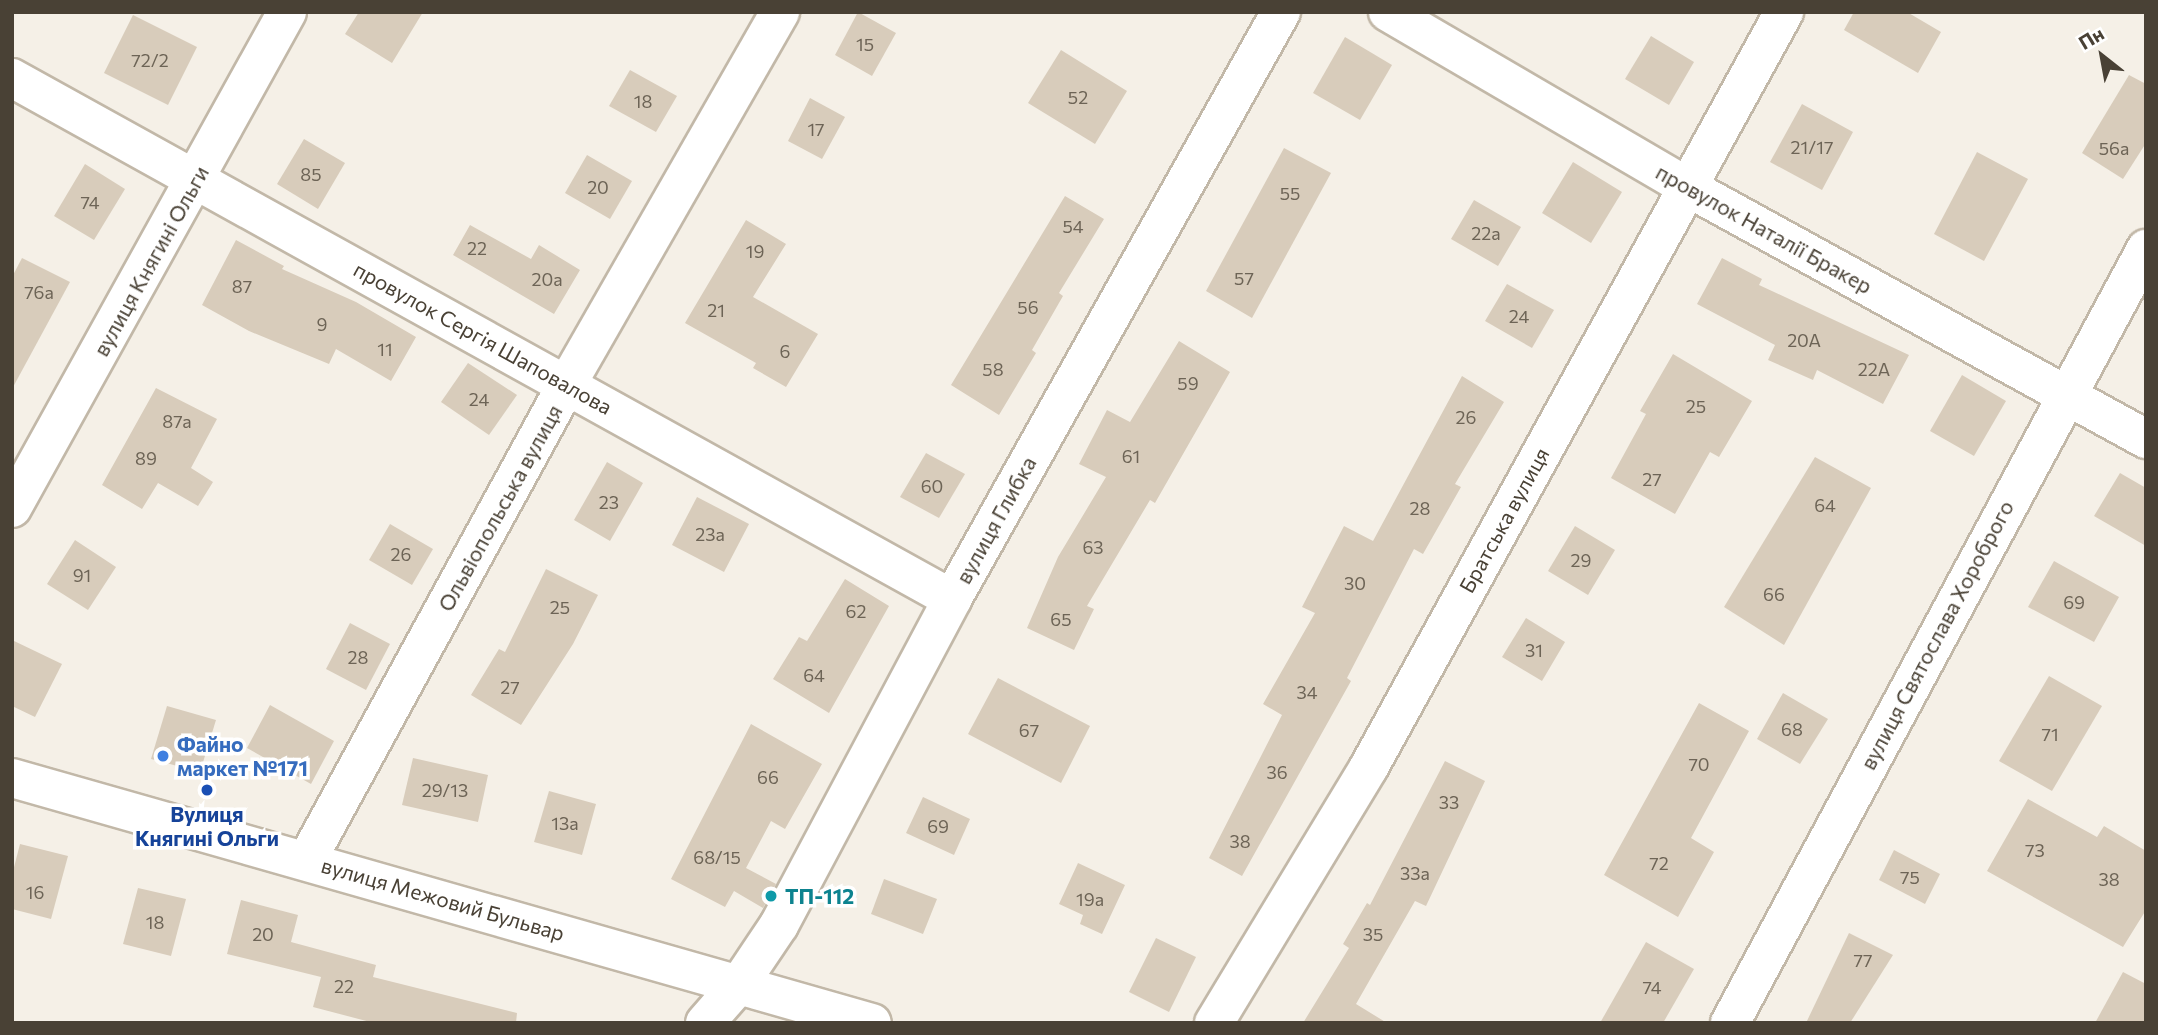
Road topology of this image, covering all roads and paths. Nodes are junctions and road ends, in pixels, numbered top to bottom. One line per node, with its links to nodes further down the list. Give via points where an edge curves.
1 (287, 12): 7 (street, вулиця Княгині Ольги)
2 (780, 12): 10 (street, Ольвіопольська вулиця)
3 (1281, 12): 14 (street, вулиця Глибка)
4 (1388, 12): 8 (street, провулок Наталії Бракер)
5 (1784, 12): 8 (street, Братська вулиця)
6 (12, 78): 7 (street, провулок Сергія Шаповалова)
7 (196, 180): 10 (street, провулок Сергія Шаповалова); 13 (street, вулиця Княгині Ольги)
8 (1687, 187): 11 (street, провулок Наталії Бракер); 20 (street, Братська вулиця, via 1369,767)
9 (2146, 249): 11 (street, вулиця Святослава Хороброго)
10 (567, 384): 14 (street, провулок Сергія Шаповалова); 16 (street, Ольвіопольська вулиця)
11 (2065, 397): 12 (street, провулок Наталії Бракер); 21 (street, вулиця Святослава Хороброго)
12 (2146, 439)
13 (12, 508)
14 (952, 599): 17 (street, вулиця Глибка, via 779,925)
15 (12, 778): 16 (street, вулиця Межовий Бульвар)
16 (307, 860): 17 (street, вулиця Межовий Бульвар)
17 (740, 983): 18 (street, вулиця Глибка); 19 (street, вулиця Межовий Бульвар)
18 (705, 1023)
19 (872, 1023)
20 (1214, 1023)
21 (1730, 1023)

